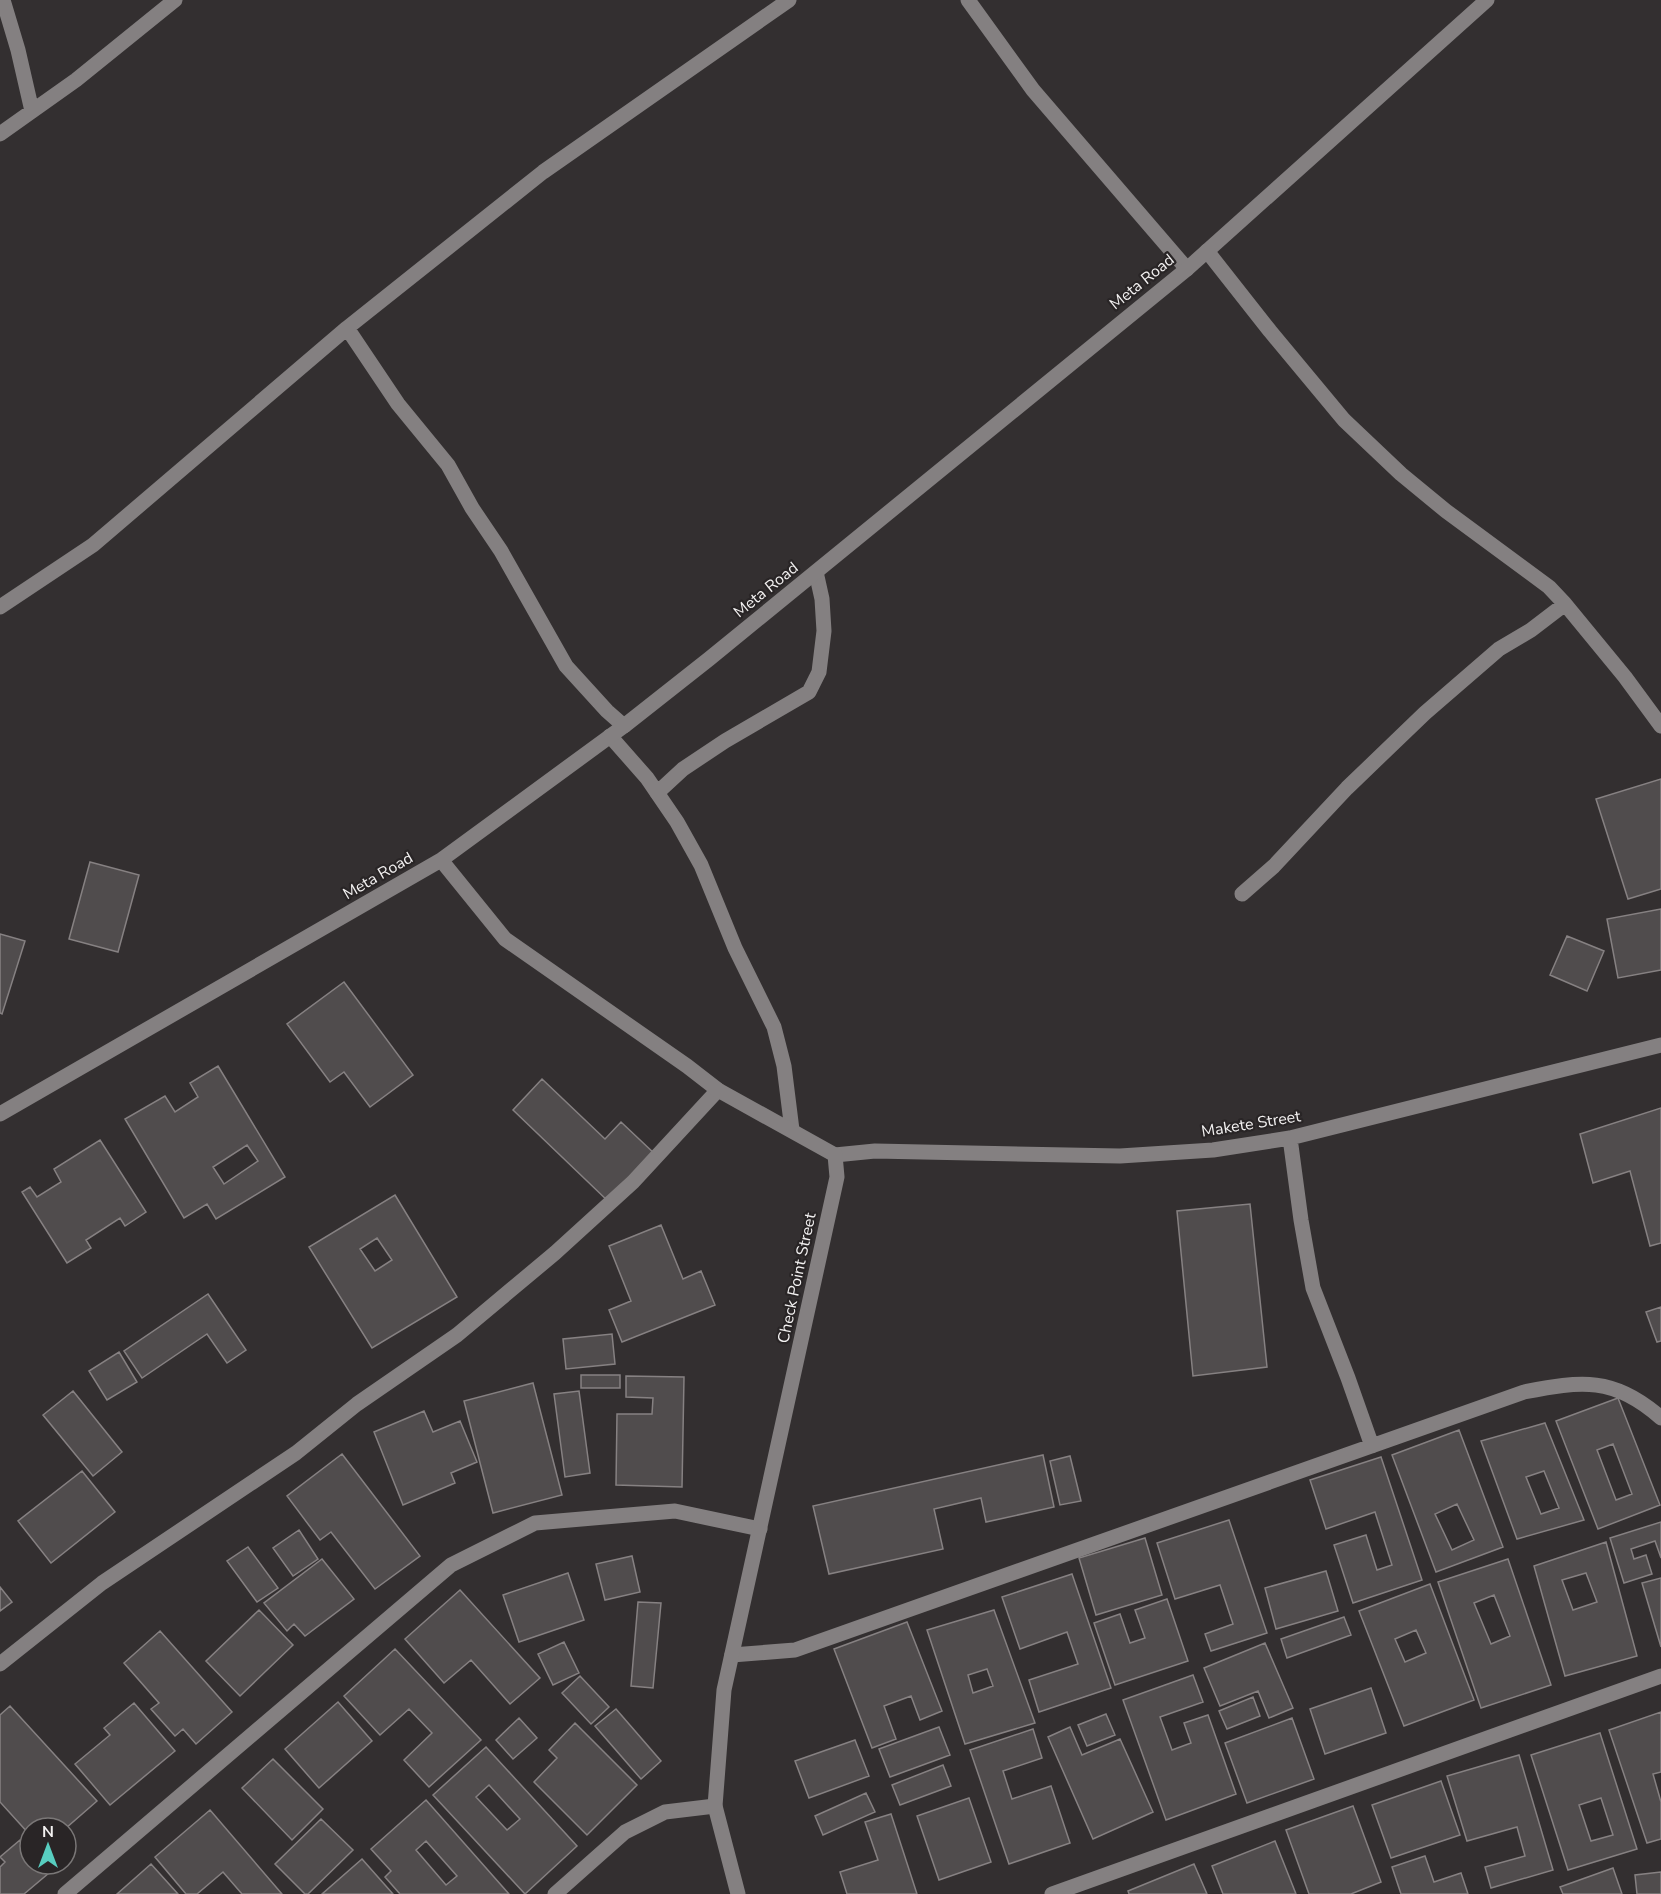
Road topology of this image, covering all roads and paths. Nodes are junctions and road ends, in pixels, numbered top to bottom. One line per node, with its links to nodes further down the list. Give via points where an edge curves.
1 (3, 0): 6 (street)
2 (175, 0): 6 (street)
3 (789, 0): 10 (street, via 543,172)
4 (968, 0): 9 (street, via 1033,90)
5 (1487, 0): 8 (street, Meta Road)
6 (32, 111): 7 (street)
7 (0, 134)
8 (1207, 250): 9 (street, Meta Road); 12 (street, via 1344,420 1446,512 1549,587)
9 (1187, 269): 11 (street, Meta Road)
10 (347, 328): 13 (street, via 93,545); 14 (street, via 398,404 448,465 566,666)
11 (816, 572): 14 (street, Meta Road); 17 (street, via 824,631 819,672 809,692 725,741 683,769)
12 (1565, 604): 15 (street); 19 (street, via 1499,649 1425,713)
13 (0, 607)
14 (624, 726): 16 (street, Meta Road)
15 (1661, 726)
16 (610, 736): 17 (street); 18 (street, Meta Road)
17 (657, 793): 23 (street, via 701,865 735,948 774,1027 784,1066)
18 (441, 860): 21 (street, via 505,939); 22 (street, Meta Road)
19 (1242, 894)
20 (1661, 1045): 24 (street, Makete Street)
21 (717, 1090): 23 (street); 30 (street, via 633,1182 458,1335 357,1404 296,1453 102,1583)
22 (0, 1114)
23 (792, 1130): 25 (street)
24 (1290, 1138): 25 (street, Makete Street, via 1213,1150 1120,1156 874,1151); 27 (street, via 1312,1288)
25 (835, 1155): 28 (street, Check Point Street, via 837,1177)
26 (1661, 1418): 27 (street, via 1622,1391 1587,1383 1524,1392)
27 (1372, 1446): 29 (street, via 795,1650)
28 (760, 1529): 29 (street, Check Point Street); 33 (street, via 675,1510 535,1523 451,1565)
29 (732, 1654): 32 (street, Check Point Street, via 724,1690)
30 (0, 1664)
31 (1661, 1676): 36 (street)
32 (715, 1806): 34 (street, via 665,1812 625,1832); 35 (street, Check Point Street)
33 (64, 1894)
34 (555, 1894)
35 (738, 1894)
36 (1052, 1894)

